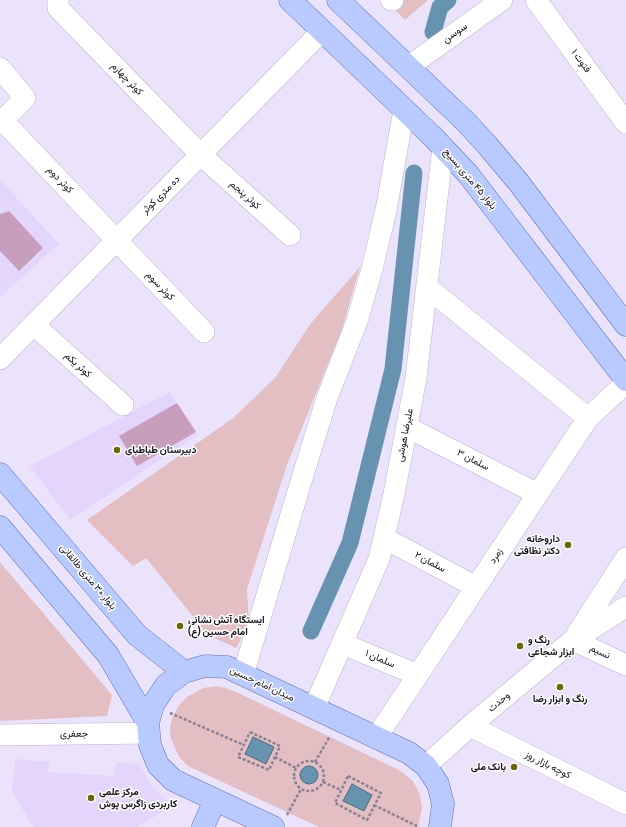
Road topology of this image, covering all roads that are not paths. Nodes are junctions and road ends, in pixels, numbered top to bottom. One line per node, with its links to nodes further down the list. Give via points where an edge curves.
1 (58, 0): 13 (street, کوثر چهارم, via 58,8)
2 (290, 0): 6 (main road, بلوار ۴۵ متری بسیج)
3 (338, 0): 7 (main road)
4 (502, 0): 7 (street, سوسن)
5 (536, 0): 11 (street, فتوت ۱)
6 (322, 31): 9 (main road, بلوار ۴۵ متری بسیج); 13 (street, ده متری کوثر)
7 (408, 67): 17 (main road, via 488,146)
8 (0, 68): 10 (street, via 25,98)
9 (404, 110): 12 (main road, بلوار ۴۵ متری بسیج); 37 (street, via 386,210 372,269 357,321 327,398)
10 (1, 121): 15 (street, کوثر دوم)
11 (626, 123)
12 (443, 147): 16 (street, علیرضا هوشی); 20 (main road, بلوار ۴۵ متری بسیج, via 468,174)
13 (201, 155): 14 (street, کوثر پنجم); 15 (street, ده متری کوثر)
14 (290, 235)
15 (117, 240): 18 (street, ده متری کوثر); 19 (street, کوثر سوم)
16 (426, 287): 24 (street); 25 (street, علیرضا هوشی, via 416,378)
17 (624, 322): 20 (main road)
18 (34, 325): 21 (street, ده متری کوثر); 23 (street, کوثر یکم)
19 (204, 332)
20 (594, 337): 22 (main road, بلوار ۴۵ متری بسیج)
21 (0, 359)
22 (626, 381): 24 (street, زمرد)
23 (123, 405)
24 (588, 418): 27 (street, زمرد)
25 (407, 427): 27 (street, سلمان ۳); 29 (street, علیرضا هوشی)
26 (0, 474): 36 (main road, بلوار ۳۰ متری طالقانی, via 137,636)
27 (538, 494): 31 (street, زمرد)
28 (0, 527): 40 (main road, via 108,655)
29 (384, 538): 31 (street, سلمان ۲); 34 (street, علیرضا هوشی, via 379,559)
30 (626, 558): 33 (street, وحدت)
31 (476, 587): 38 (street, زمرد)
32 (626, 607): 33 (street, وحدت)
33 (574, 640): 35 (street, نسیم); 41 (street, وحدت)
34 (342, 644): 38 (street, سلمان ۱); 39 (street, علیرضا هوشی)
35 (626, 665)
36 (184, 672): 37 (main road, میدان امام حسین, via 205,666 227,668); 40 (main road, میدان امام حسین, via 166,685)
37 (243, 675): 39 (main road, میدان امام حسین)
38 (418, 675): 43 (street, زمرد)
39 (314, 708): 43 (main road, میدان امام حسین)
40 (150, 720): 42 (street, جعفری); 45 (main road, via 150,745 158,764 173,780)
41 (470, 726): 44 (street, وحدت); 46 (street, کوچه بازار روز)
42 (0, 735)
43 (376, 738): 44 (main road, میدان امام حسین, via 409,753)
44 (426, 766): 48 (main road, میدان امام حسین, via 438,784 443,804)
45 (216, 800): 47 (main road); 49 (main road)
46 (626, 804)
47 (278, 824)
48 (443, 824)
49 (203, 827)

